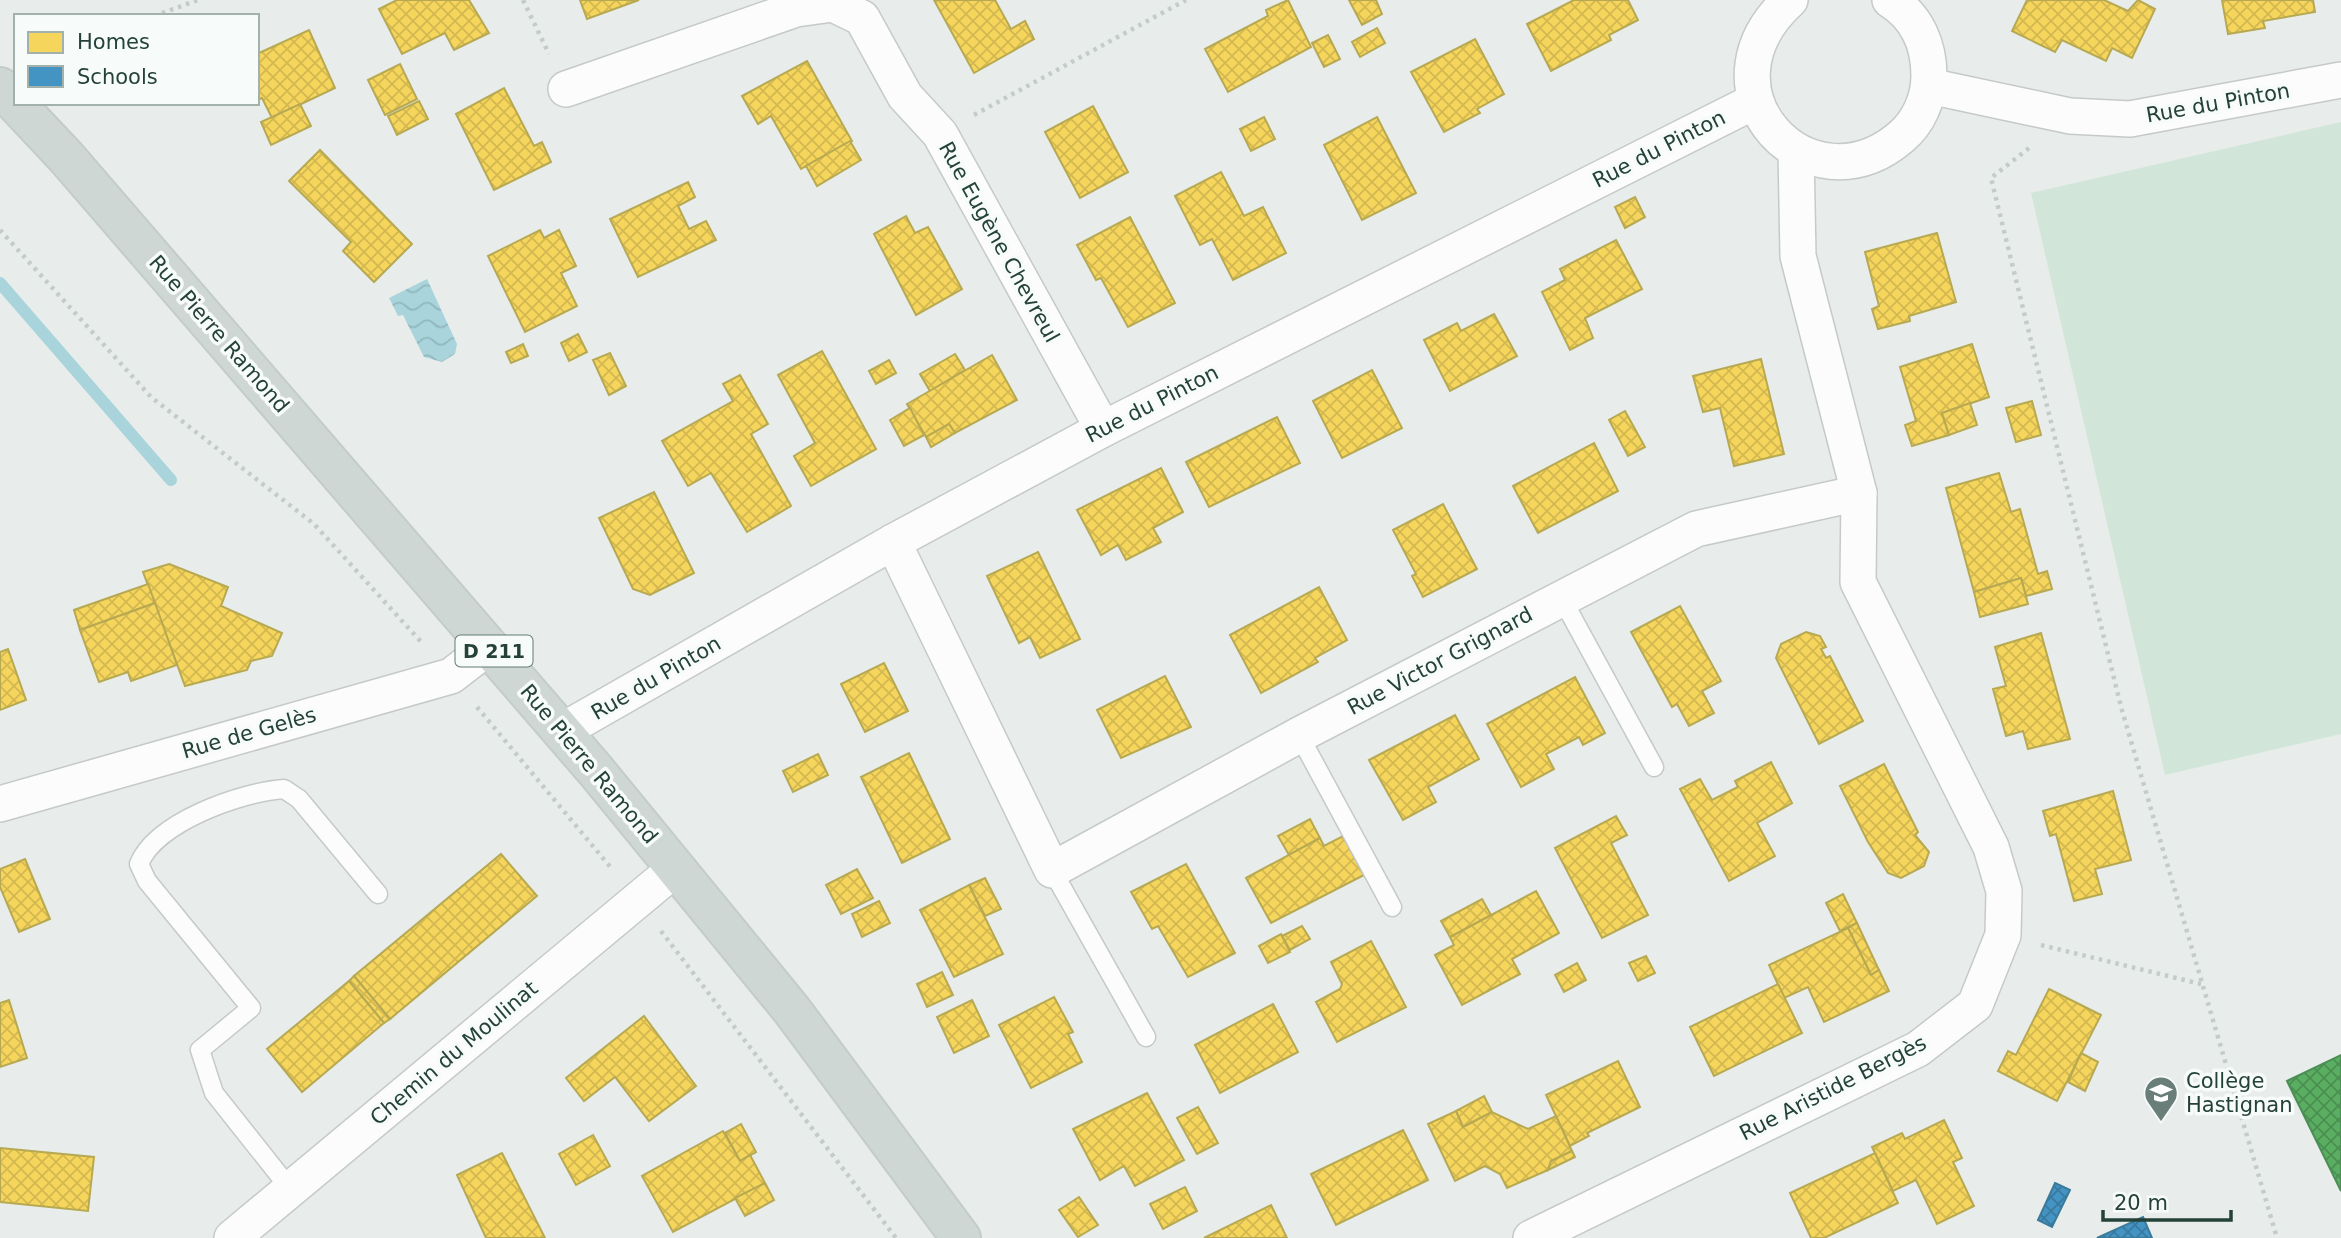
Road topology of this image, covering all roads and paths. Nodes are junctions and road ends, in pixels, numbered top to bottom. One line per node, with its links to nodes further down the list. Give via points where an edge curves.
1 (198, 0): 6 (path)
2 (523, 0): 10 (path)
3 (1186, 0): 15 (path)
4 (1790, 0): 11 (street, via 1770,18 1756,43 1751,72)
5 (1890, 0): 8 (street, via 1919,29 1929,57)
6 (160, 14)
7 (2341, 80): 14 (street, Rue du Pinton, via 2130,119)
8 (1929, 86): 14 (street, Rue du Pinton); 16 (street, via 1909,131 1868,158 1819,160)
9 (0, 87): 12 (main road, Rue Pierre Ramond / D 211)
10 (566, 89): 15 (street, Rue Eugène Chevreul, via 796,9 833,4 862,18 905,96)
11 (1755, 101): 16 (street, via 1765,121); 18 (street, Rue du Pinton)
12 (14, 102)
13 (17, 105): 22 (main road, Rue Pierre Ramond / D 211)
14 (2070, 116): 34 (path, via 1991,178 2120,707)
15 (940, 134): 18 (street, Rue Eugène Chevreul)
16 (1796, 151): 19 (street, via 1798,256)
17 (0, 230): 23 (path, via 151,397 314,524)
18 (1102, 429): 20 (street, Rue du Pinton)
19 (1859, 493): 21 (street, Rue Victor Grignard, via 1696,528); 33 (street, Rue Aristide Bergès, via 1858,582 1991,847 2004,891)
20 (893, 542): 24 (street, Rue du Pinton); 29 (street)
21 (1560, 597): 25 (street, Rue Victor Grignard); 26 (lane)
22 (490, 646): 23 (street, Rue de Gelès); 24 (main road, Rue Pierre Ramond / D 211)
23 (451, 676): 27 (street, Rue de Gelès); 31 (path)
24 (562, 731): 28 (main road, Rue Pierre Ramond / D 211)
25 (1299, 735): 29 (street, Rue Victor Grignard); 32 (lane)
26 (1654, 768)
27 (0, 804)
28 (675, 869): 31 (street, Chemin du Moulinat); 39 (main road, Rue Pierre Ramond / D 211, via 791,1009)
29 (1052, 870): 35 (lane)
30 (378, 894): 36 (lane, via 299,799 285,789 219,805 161,834 139,864 147,881 251,1008 200,1050 214,1093)
31 (637, 899): 36 (street, Chemin du Moulinat); 38 (path)
32 (1392, 907)
33 (2003, 935): 34 (path); 40 (street, Rue Aristide Bergès, via 1975,1005 1918,1049)
34 (2201, 984): 41 (path)
35 (1146, 1037)
36 (291, 1190): 37 (street, Chemin du Moulinat)
37 (232, 1238)
38 (896, 1238)
39 (961, 1238)
40 (1531, 1238)
41 (2277, 1238)

